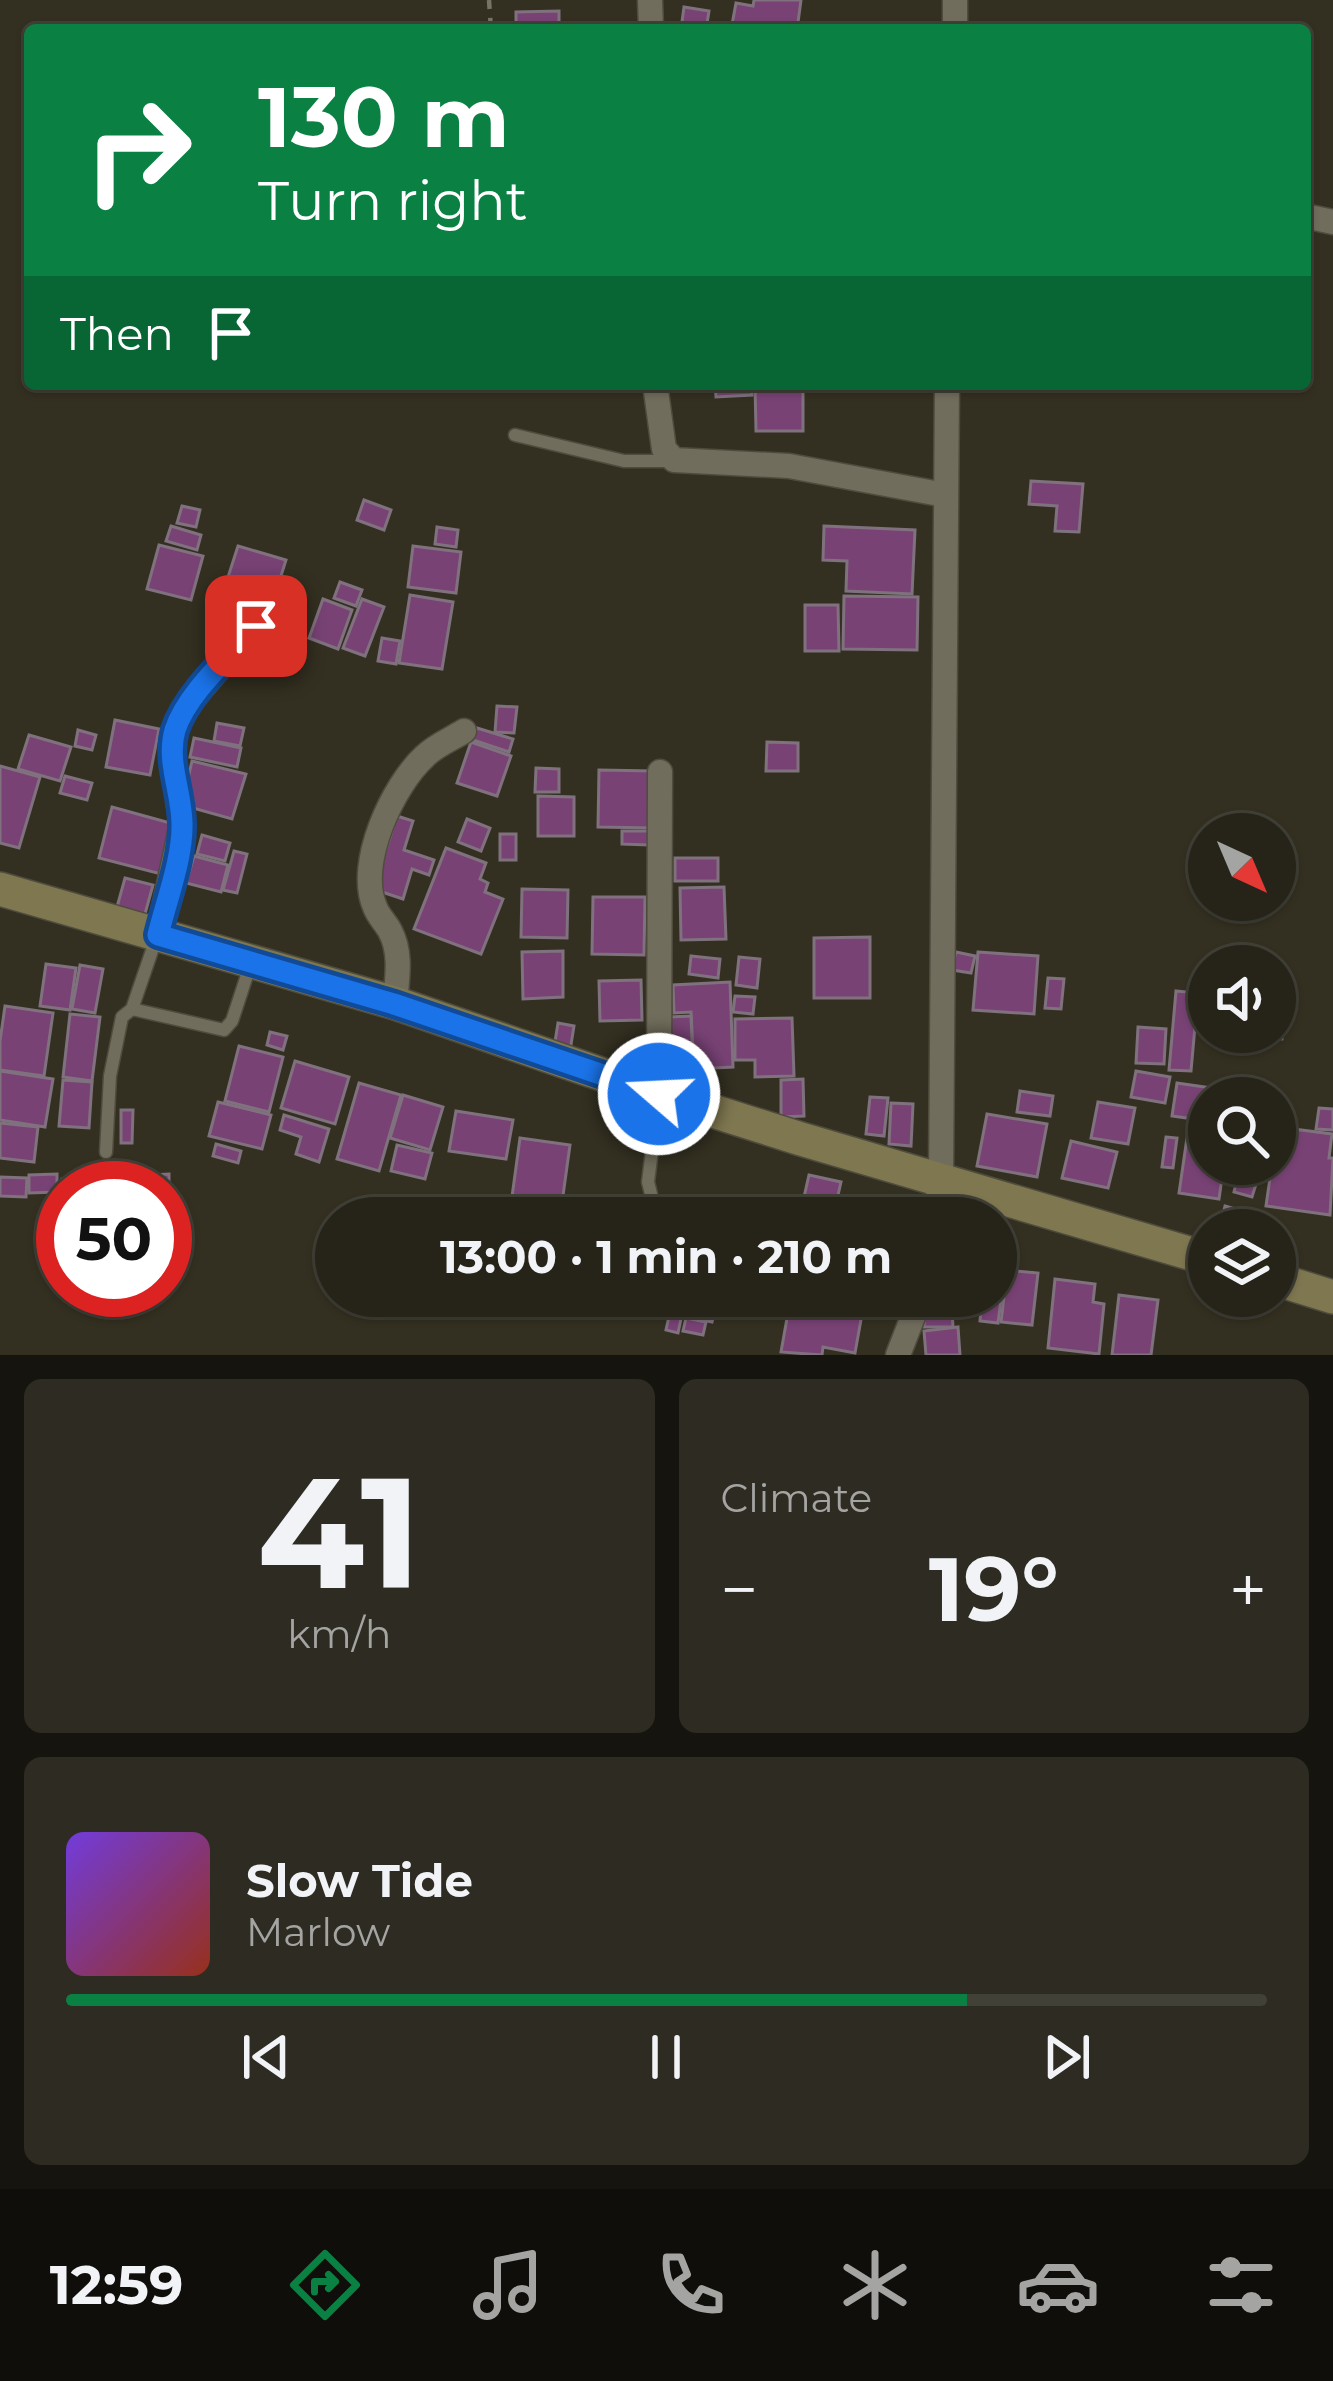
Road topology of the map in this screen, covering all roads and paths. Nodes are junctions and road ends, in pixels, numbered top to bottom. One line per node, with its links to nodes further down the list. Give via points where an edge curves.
1 (656, 390): 4 (street, via 664,448)
2 (947, 390): 5 (street)
3 (515, 435): 4 (lane, via 624,461)
4 (674, 460): 5 (street, via 789,466)
5 (945, 495): 16 (street)
6 (256, 626): 10 (street, via 186,706 174,733 181,842)
7 (464, 731): 12 (street, via 428,753 399,785 376,847 373,905 397,951)
8 (660, 772): 14 (street)
9 (0, 889): 10 (main road)
10 (158, 935): 11 (main road); 13 (lane)
11 (252, 962): 12 (main road); 13 (lane, via 224,1030)
12 (394, 1004): 14 (main road)
13 (132, 1009): 15 (lane, via 114,1048)
14 (659, 1094): 16 (main road); 17 (lane)
15 (106, 1152)
16 (941, 1178): 18 (street); 19 (main road)
17 (652, 1197)
18 (938, 1197)
19 (1188, 1253)
20 (1296, 1286): 21 (main road)
21 (1333, 1297)
22 (913, 1317): 23 (street)
23 (898, 1355)

